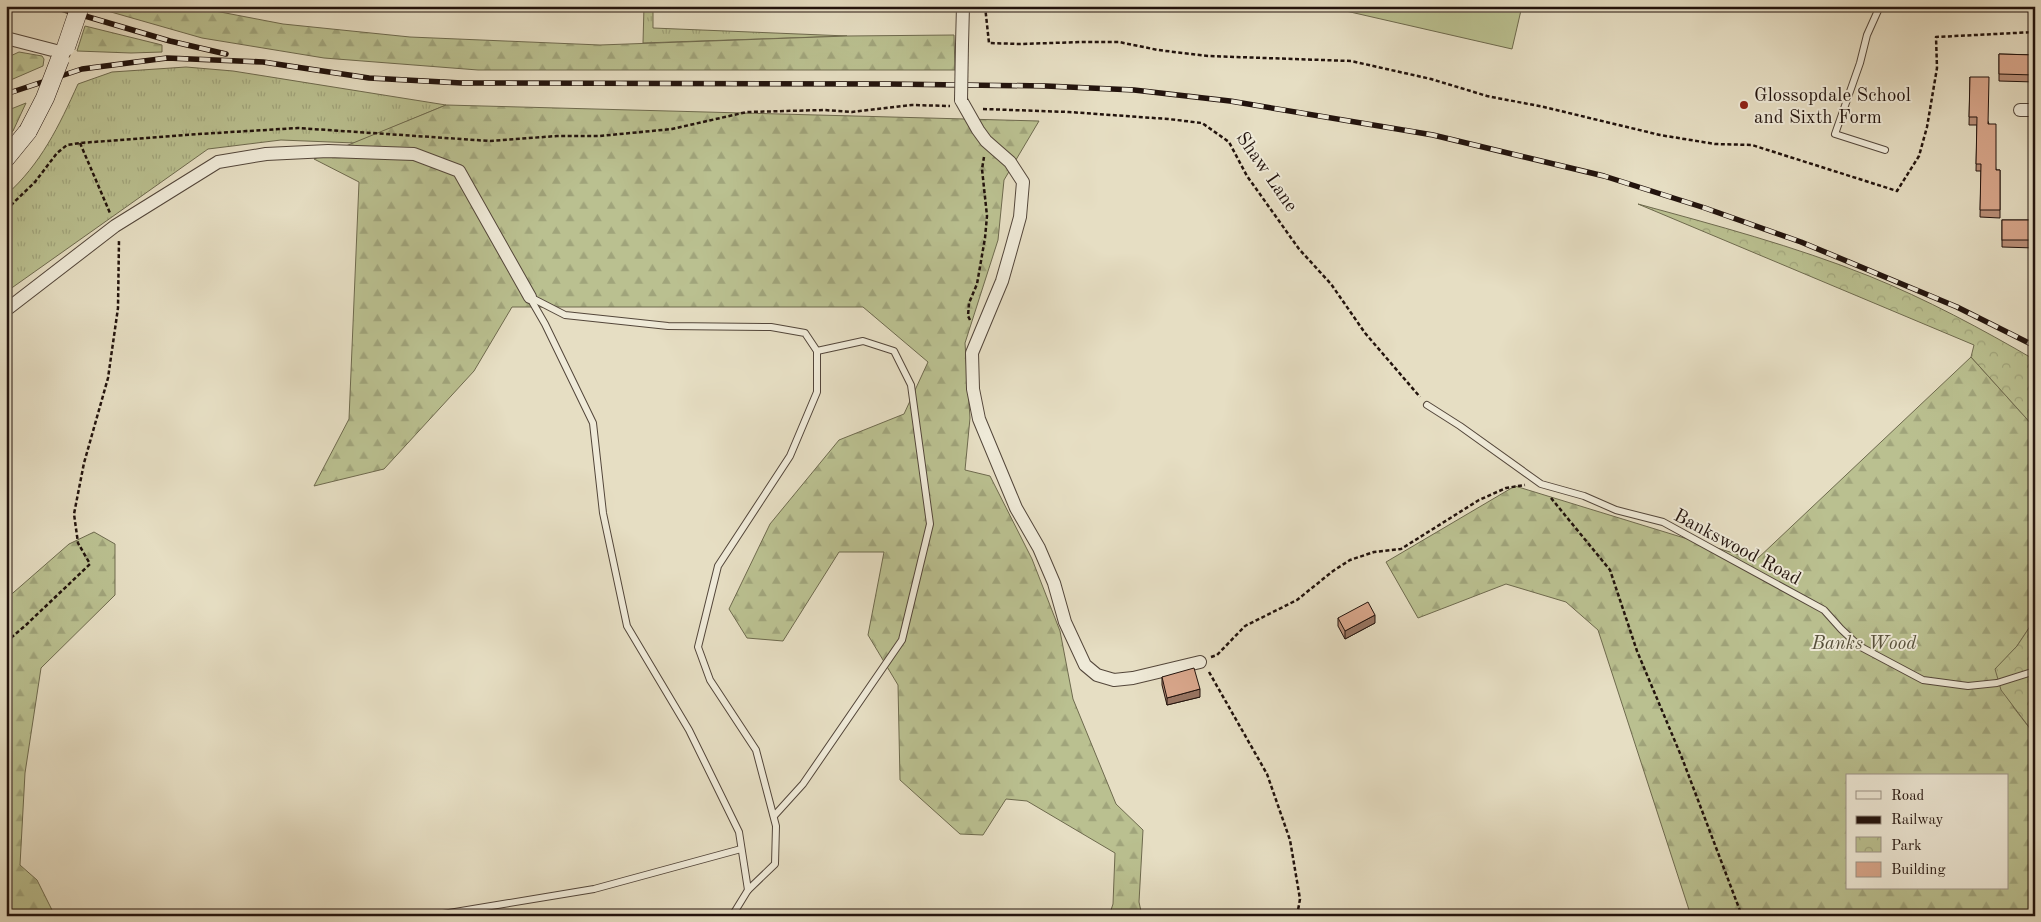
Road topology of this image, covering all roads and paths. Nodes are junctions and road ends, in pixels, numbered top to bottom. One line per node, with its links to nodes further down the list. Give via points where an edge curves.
1 (80, 6): 7 (street, bridge)
2 (963, 6): 8 (street, bridge)
3 (985, 6): 5 (path, via 989,43 1119,42 1208,56 1351,61 1431,79 1487,96 1675,138 1752,145 1897,191 1919,156 1927,127 1937,68 1936,37)
4 (1880, 6): 13 (lane, via 1867,35 1835,134)
5 (2035, 32)
6 (6, 38): 7 (street)
7 (64, 53): 14 (street, bridge, via 28,131)
8 (964, 104): 11 (path, Shaw Lane, via 912,105 852,112 747,112 672,129 490,141 298,128); 12 (street, via 978,130); 21 (path, Shaw Lane, via 1202,123 1228,142 1247,176 1299,248 1332,284 1365,333)
9 (2020, 110): 10 (street)
10 (2035, 110)
11 (80, 143): 15 (path, Shaw Lane, via 67,145 57,153 35,182); 16 (path)
12 (993, 147): 19 (path, via 984,155 985,238 978,284 969,303 968,316 972,325); 19 (street, via 1014,168 1023,182 1023,193 1017,230 1002,280)
13 (1885, 150)
14 (6, 158)
15 (6, 210)
16 (115, 226): 17 (street, via 218,162 266,154 328,151 414,154 459,171); 18 (street); 23 (path, via 119,239 118,308 108,378 84,463 74,514 78,543 90,564)
17 (530, 297): 20 (lane, via 565,315 668,326 771,327 805,332); 27 (lane, via 593,423 603,513 627,626 688,730 739,832)
18 (6, 310)
19 (981, 328): 24 (street, via 972,353 973,389 979,419 1016,508 1043,556 1065,622 1085,666 1097,675 1114,680)
20 (817, 351): 26 (lane, via 817,392 790,456 718,566 698,647 710,680 756,750); 26 (lane, via 863,340 894,351 911,385 930,524 902,640 803,784)
21 (1428, 405): 22 (lane, Bankswood Road)
22 (1540, 484): 24 (path, via 1506,488 1479,500 1401,549 1374,552 1350,560 1297,600 1245,626 1217,655); 25 (lane, Bankswood Road, via 1663,522 1824,610 1859,646 1923,680 1968,686 1997,684); 32 (path, via 1610,570 1637,650)
23 (6, 642)
24 (1200, 662): 31 (path, via 1218,685 1267,774 1290,840 1300,899)
25 (2035, 670)
26 (774, 816): 28 (lane, via 775,864)
27 (741, 849): 28 (lane); 29 (lane, via 594,889)
28 (748, 890): 30 (lane)
29 (431, 916)
30 (732, 916)
31 (1297, 916)
32 (1742, 916)

